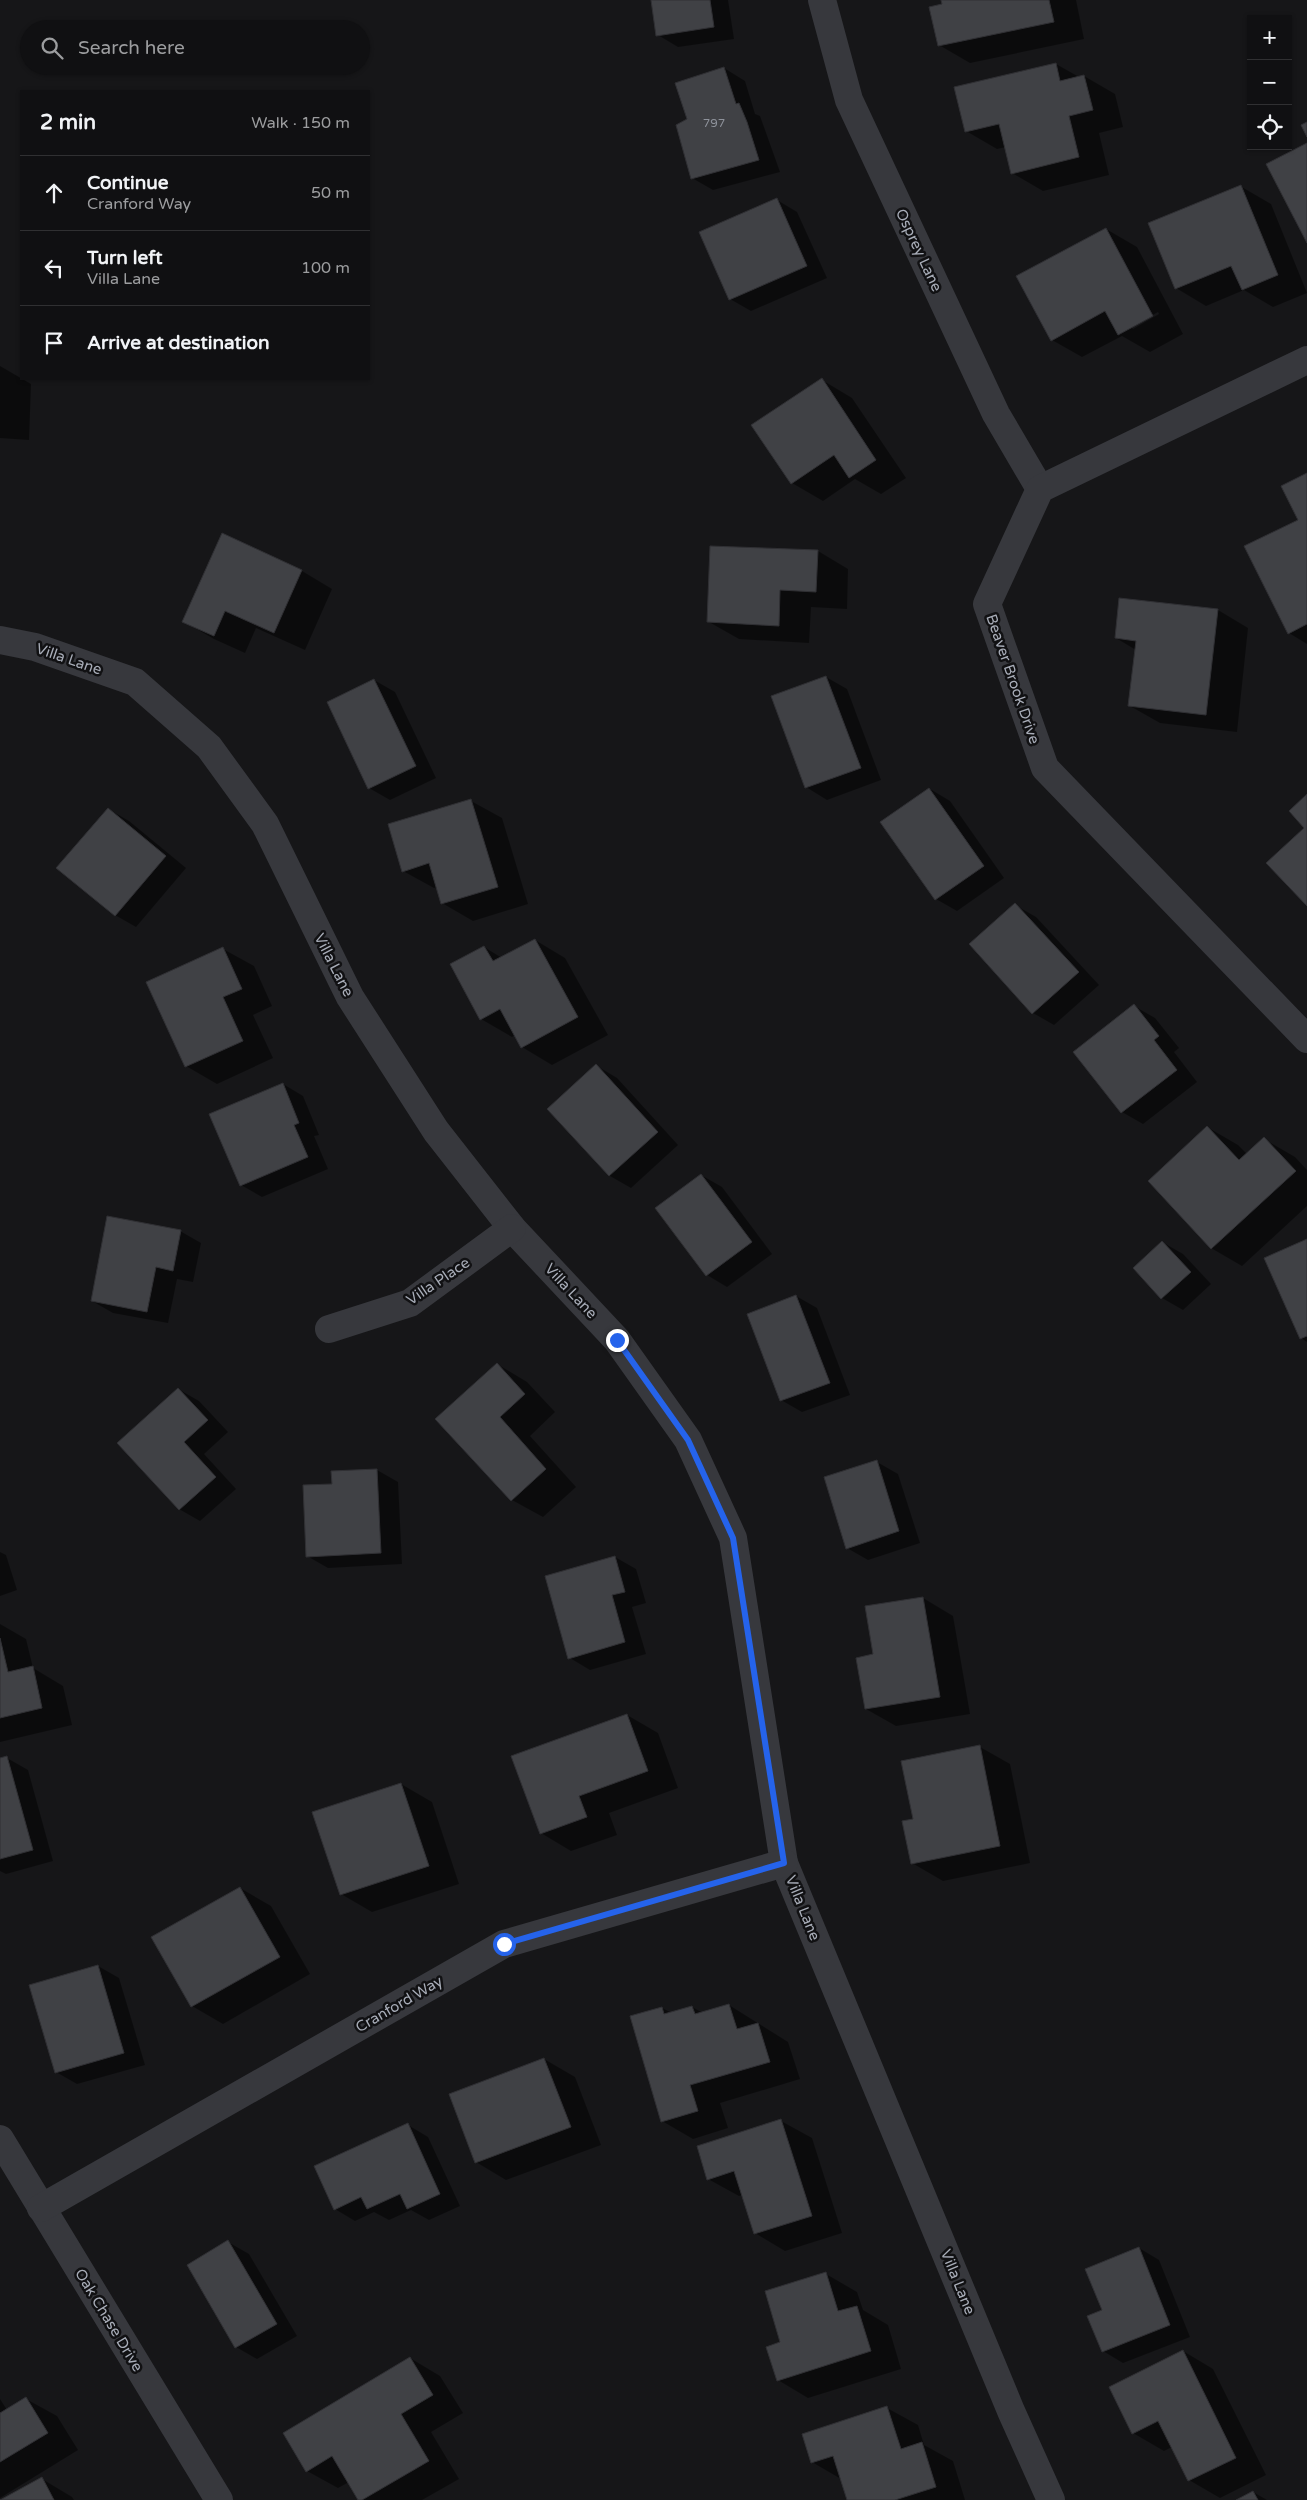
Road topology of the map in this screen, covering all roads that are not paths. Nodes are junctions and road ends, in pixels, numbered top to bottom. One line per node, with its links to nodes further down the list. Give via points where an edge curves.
1 (822, 0): 3 (street, Osprey Lane, via 849,100 996,414)
2 (1307, 360): 3 (street)
3 (1040, 489): 5 (street, Beaver Brook Drive, via 987,604 1045,768)
4 (0, 640): 6 (street, Villa Lane, via 35,647 135,682 209,747 265,824 350,997 436,1131)
5 (1307, 1039)
6 (512, 1228): 7 (street, Villa Place, via 410,1303); 8 (street, Villa Lane, via 617,1340 688,1440 733,1538)
7 (329, 1329)
8 (784, 1863): 10 (street, Cranford Way, via 504,1944); 12 (street, Villa Lane)
9 (0, 2139): 10 (street, Oak Chase Drive)
10 (41, 2208): 11 (street, Oak Chase Drive)
11 (219, 2500)
12 (1051, 2500)

